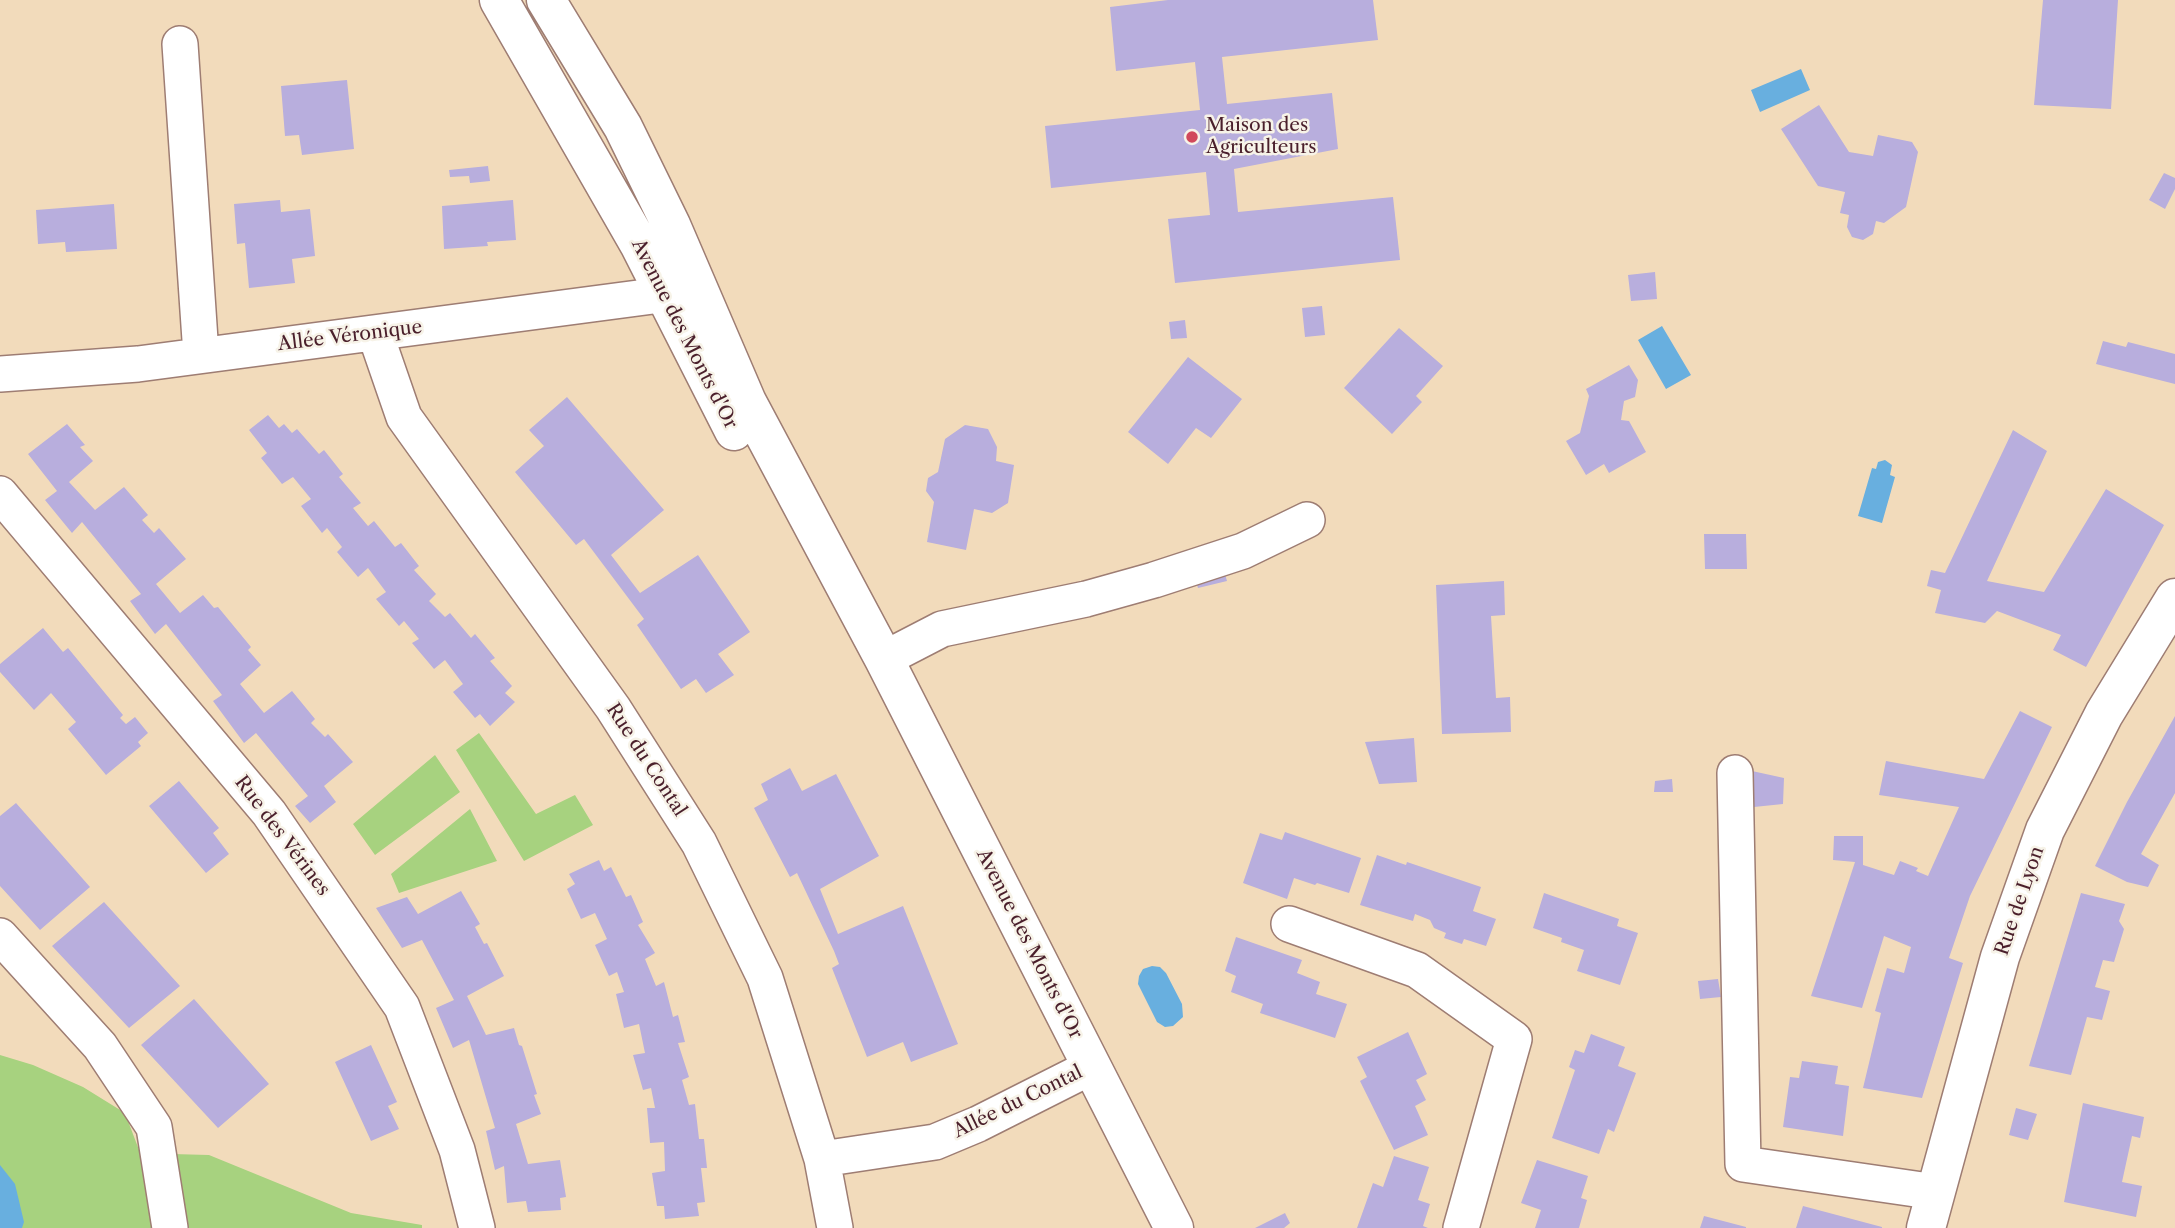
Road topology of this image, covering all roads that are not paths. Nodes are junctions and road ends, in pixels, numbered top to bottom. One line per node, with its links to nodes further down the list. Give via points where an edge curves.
1 (499, 0): 4 (main road, Avenue des Monts d'Or, via 639,244)
2 (546, 0): 4 (main road, Avenue des Monts d'Or, via 623,127 671,225)
3 (180, 44): 6 (street)
4 (681, 292): 5 (street, Allée Véronique); 11 (main road, Avenue des Monts d'Or, via 737,436)
5 (375, 332): 6 (street, Allée Véronique); 16 (street, Rue du Contal, via 404,417 613,708 699,843 765,978)
6 (201, 355): 7 (street, Allée Véronique)
7 (0, 374)
8 (0, 495): 19 (street, Rue des Vérines, via 269,813 402,1007 457,1150)
9 (1307, 520): 11 (street, via 1243,551 1154,580 942,629)
10 (2175, 598): 17 (main road, Rue de Lyon, via 2104,714 2045,830 2000,957)
11 (884, 659): 15 (main road, Avenue des Monts d'Or)
12 (1735, 773): 17 (street, via 1743,1164)
13 (1289, 924): 22 (street, via 1417,970 1514,1039)
14 (0, 936): 18 (street, via 100,1046 154,1128)
15 (1091, 1067): 16 (street, Allée du Contal, via 935,1142); 21 (main road, Avenue des Monts d'Or)
16 (822, 1159): 20 (street, Rue du Contal)
17 (1936, 1192): 23 (main road, Rue de Lyon)
18 (170, 1228)
19 (477, 1228)
20 (835, 1228)
21 (1174, 1228)
22 (1461, 1228)
23 (1926, 1228)

